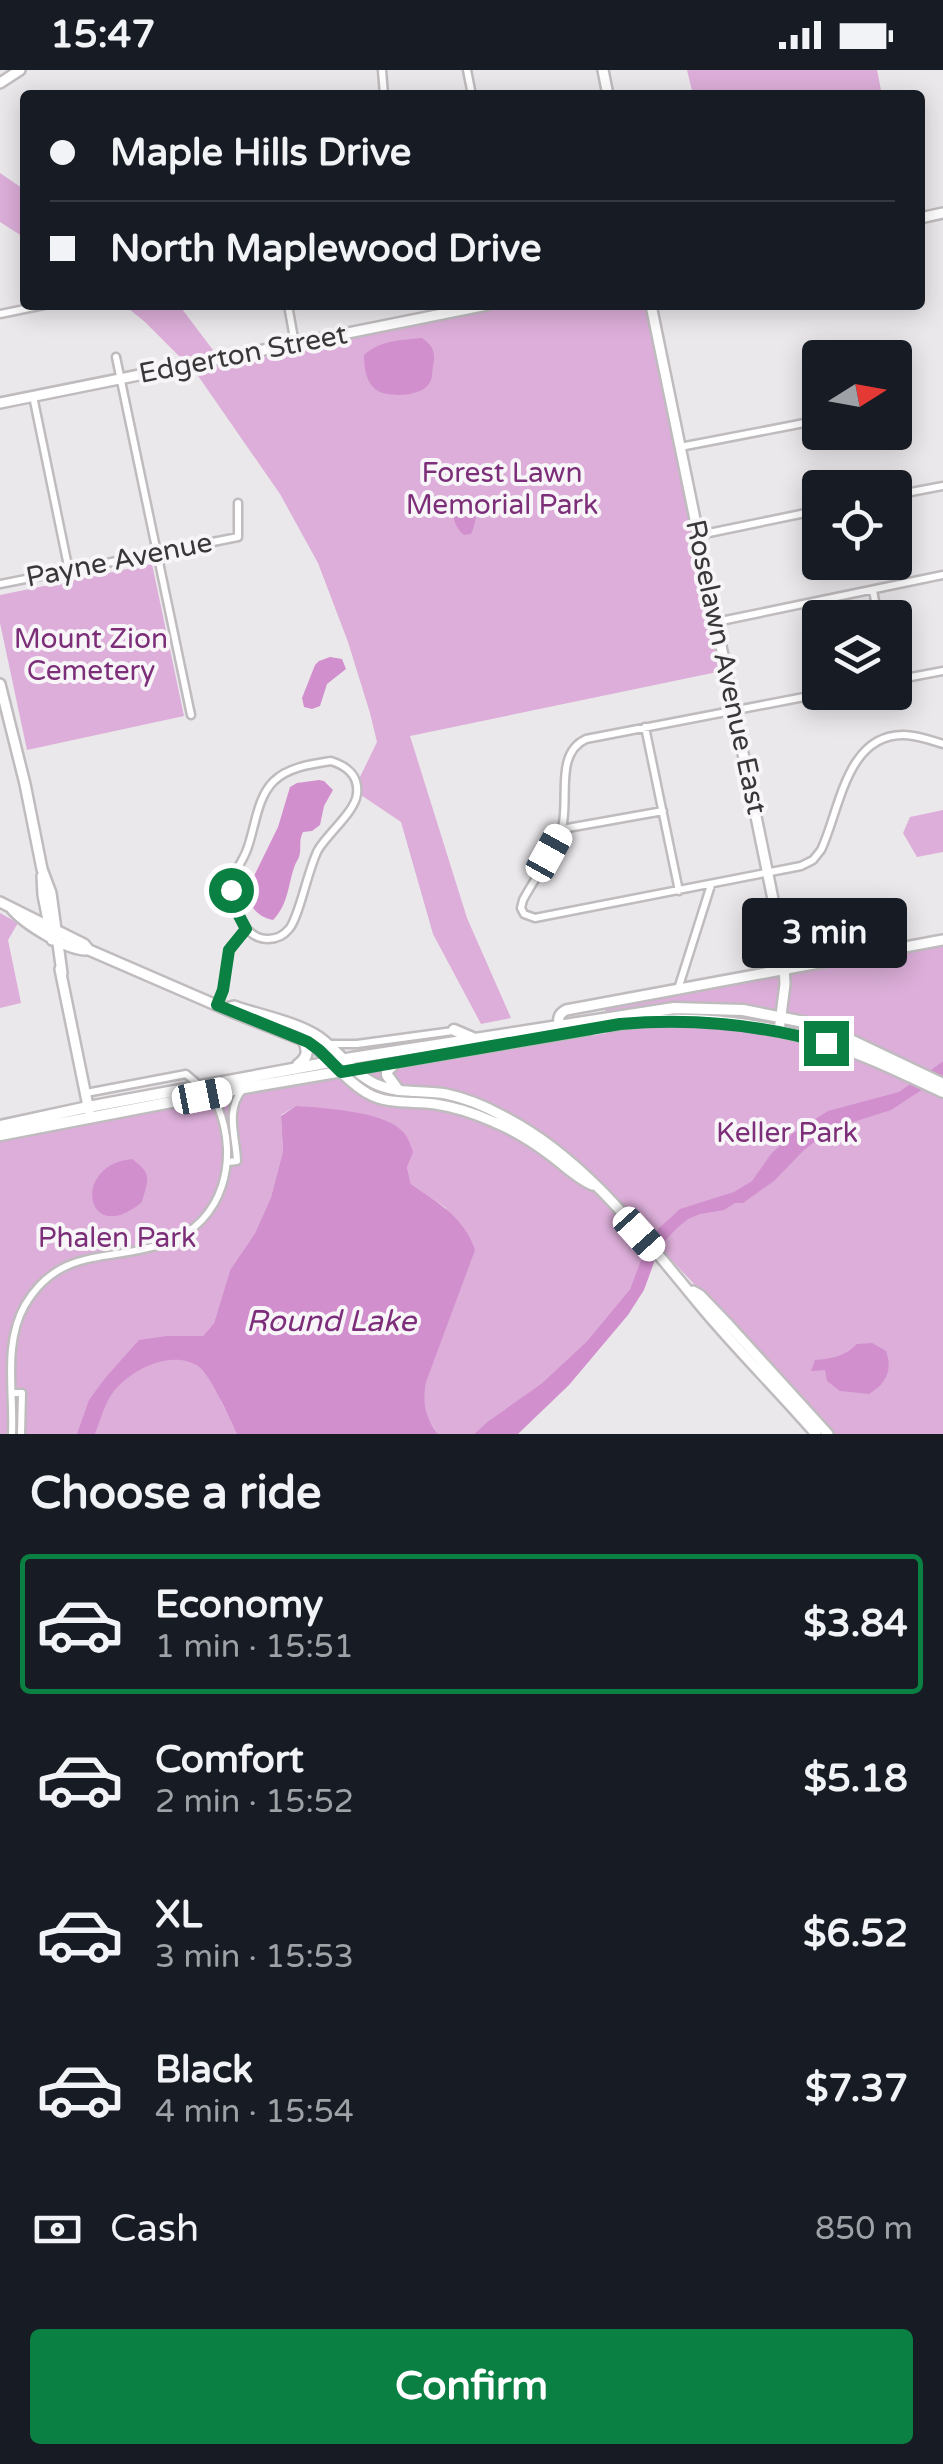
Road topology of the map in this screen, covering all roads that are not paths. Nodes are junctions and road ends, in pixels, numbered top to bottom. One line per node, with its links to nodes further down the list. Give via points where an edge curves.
1 (20, 70): 2 (street)
2 (0, 83)
3 (289, 310): 6 (street)
4 (462, 310): 6 (street, Edgerton Street)
5 (652, 310): 12 (street, Roselawn Avenue East)
6 (295, 344): 8 (street, Edgerton Street)
7 (116, 357): 8 (street)
8 (120, 379): 9 (street, Edgerton Street); 18 (street)
9 (33, 396): 10 (street, Edgerton Street); 19 (street)
10 (0, 403)
11 (802, 423): 12 (street)
12 (680, 447): 17 (street, Roselawn Avenue East)
13 (943, 486): 14 (street)
14 (912, 492)
15 (238, 503): 18 (street, Payne Avenue, via 238,537)
16 (802, 514): 17 (street)
17 (698, 535): 24 (street, Roselawn Avenue East)
18 (156, 553): 19 (street, Payne Avenue); 30 (street)
19 (68, 571): 21 (street, Payne Avenue)
20 (943, 575): 22 (street)
21 (0, 584)
22 (873, 590): 23 (street); 24 (street)
23 (875, 600)
24 (716, 622): 29 (street, Roselawn Avenue East)
25 (943, 671): 26 (street)
26 (912, 677)
27 (0, 684): 35 (street)
28 (802, 697): 29 (street)
29 (735, 710): 31 (street); 36 (street, Roselawn Avenue East)
30 (191, 715)
31 (646, 727): 33 (street); 34 (street, via 586,738 572,749)
32 (943, 744): 36 (street, via 900,735 868,747 852,768 817,855)
33 (663, 811): 34 (street); 38 (street)
34 (562, 830): 38 (street, via 521,904 527,917)
35 (42, 869): 39 (street); 44 (street)
36 (768, 874): 37 (street); 46 (street, Roselawn Avenue East)
37 (710, 885): 38 (street); 47 (street)
38 (679, 891)
39 (43, 894): 42 (street, via 39,911); 44 (street)
40 (0, 902): 41 (street)
41 (10, 908): 42 (street); 44 (street)
42 (22, 911): 44 (street)
43 (246, 929): 43 (street, via 268,939 293,924 314,858 356,798 356,781 346,767 331,761 290,770 269,787 231,890); 48 (street, via 229,950)
44 (54, 934): 48 (street); 66 (street)
45 (943, 940): 46 (street)
46 (785, 970): 47 (street); 49 (street, Roselawn Avenue East)
47 (678, 991): 52 (street, via 566,1010 558,1018)
48 (222, 1006): 53 (street); 55 (street, via 298,1027)
49 (781, 1016): 51 (street, Roselawn Avenue East); 52 (main road, via 674,1008); 59 (main road, via 840,1035)
50 (454, 1030): 54 (main road); 55 (street)
51 (778, 1030): 52 (main road, via 672,1020); 59 (main road)
52 (560, 1031): 54 (main road)
53 (304, 1041): 56 (street); 58 (main road, via 307,1054)
54 (481, 1041): 56 (main road); 57 (main road)
55 (328, 1044): 56 (street)
56 (337, 1060): 58 (main road); 60 (street)
57 (398, 1062): 60 (main road); 63 (main road, via 387,1075)
58 (294, 1068): 64 (main road)
59 (902, 1069): 61 (main road); 65 (main road)
60 (347, 1070): 62 (main road); 63 (street); 71 (street, via 381,1099 438,1104 498,1124)
61 (943, 1084)
62 (244, 1088): 64 (main road); 68 (street)
63 (398, 1090): 71 (street, via 446,1094 500,1114 561,1153)
64 (201, 1091): 66 (street, via 186,1074); 67 (main road); 68 (street)
65 (943, 1092)
66 (86, 1093): 67 (street)
67 (89, 1111): 69 (main road); 70 (main road)
68 (228, 1121): 73 (street, via 219,1195 198,1223 167,1243 65,1266 38,1288 14,1332)
69 (0, 1126)
70 (0, 1136)
71 (594, 1186): 72 (street)
72 (688, 1288): 76 (street); 77 (street)
73 (13, 1393): 74 (street); 75 (street, via 22,1394)
74 (12, 1434)
75 (21, 1434)
76 (816, 1434)
77 (828, 1434)

